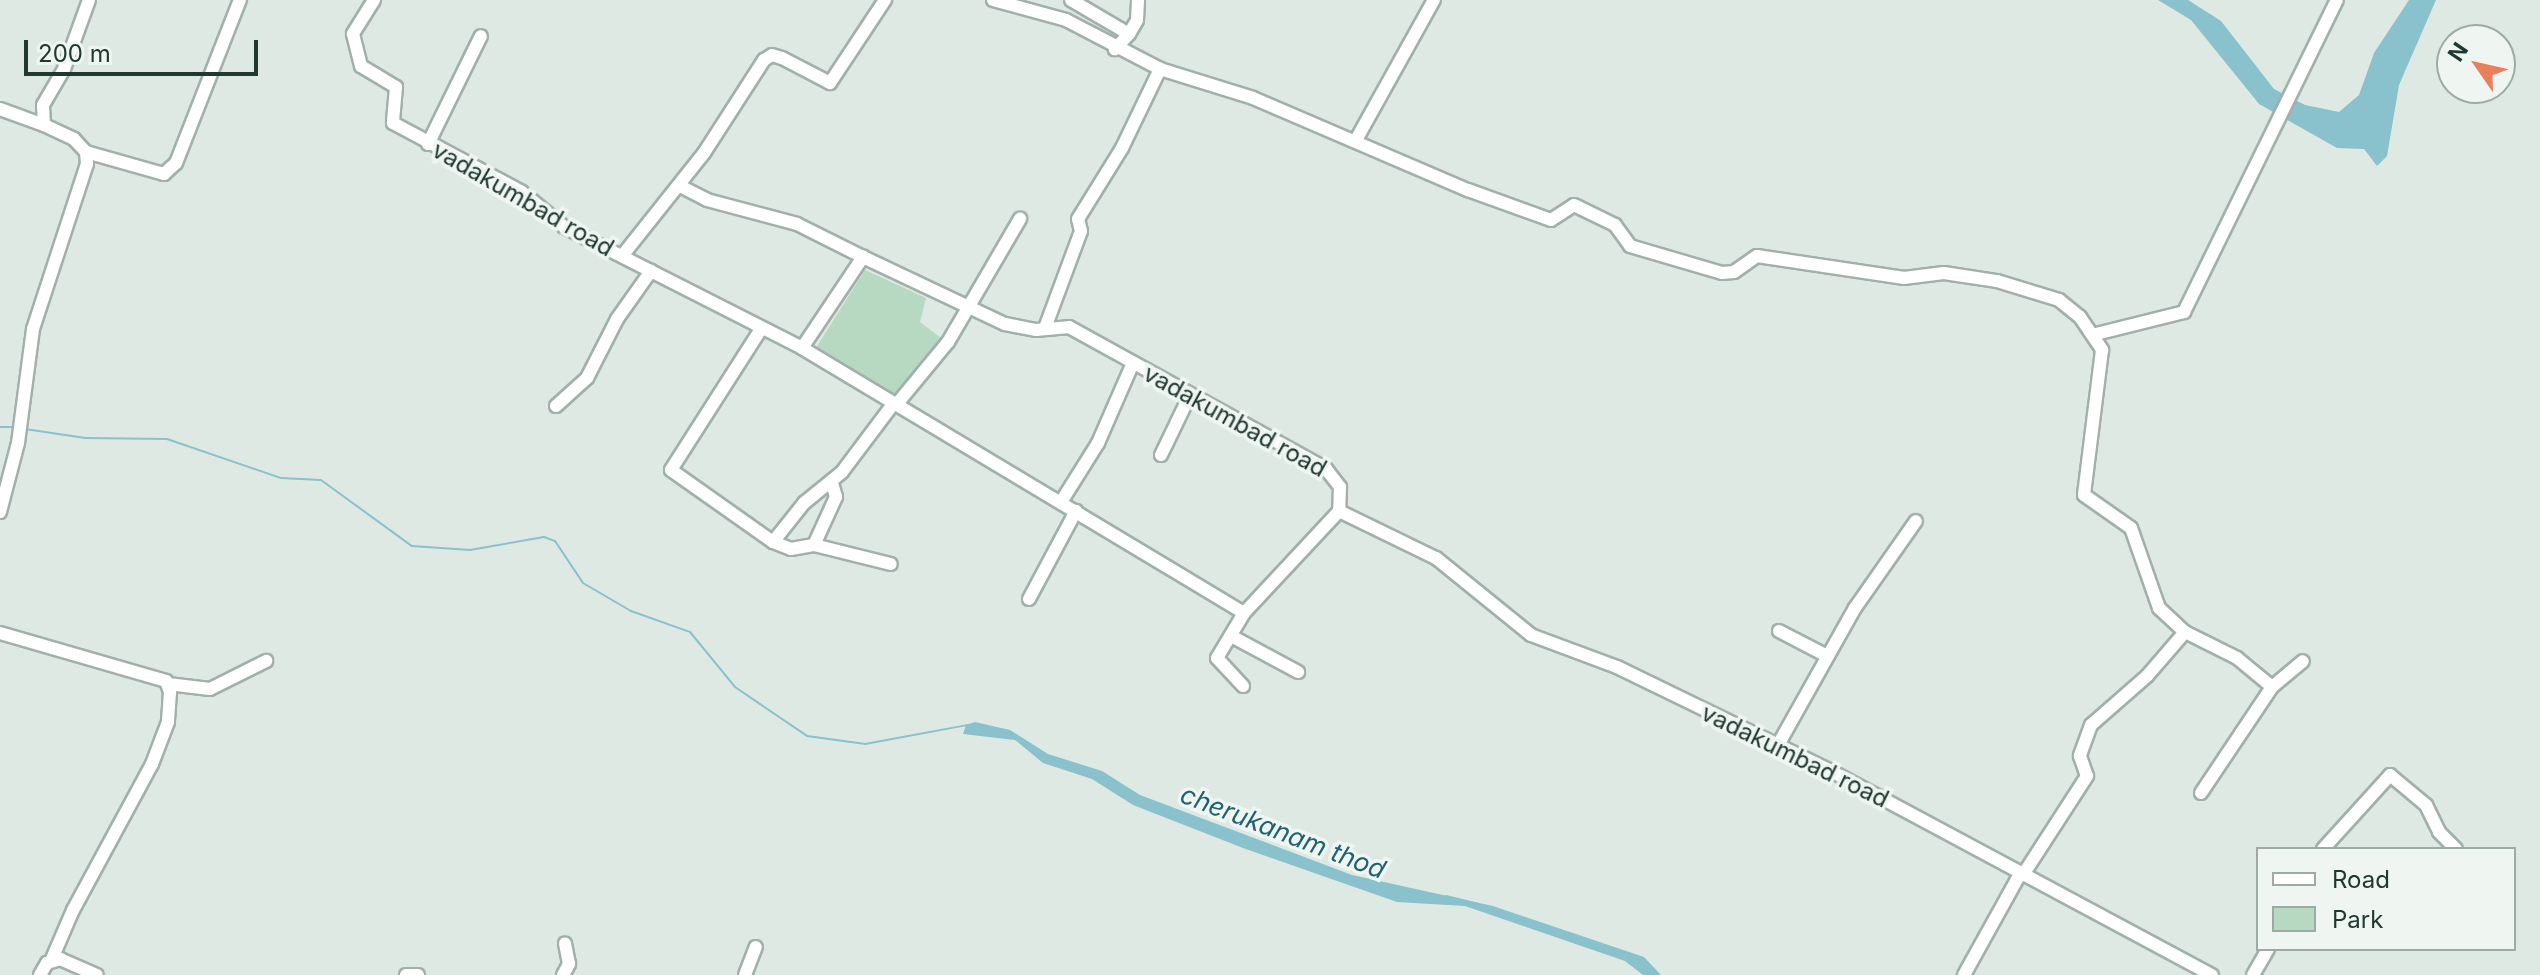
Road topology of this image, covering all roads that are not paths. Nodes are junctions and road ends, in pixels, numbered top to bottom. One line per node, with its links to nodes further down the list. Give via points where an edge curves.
1 (89, 0): 15 (street, via 64,69 43,105)
2 (240, 0): 18 (street, via 176,163 164,174)
3 (374, 0): 17 (street, vadakumbad road, via 353,34 361,66 396,87 393,123)
4 (885, 0): 19 (street, via 830,83 782,58 772,55 764,60)
5 (993, 0): 12 (street, via 1066,20)
6 (1071, 0): 10 (street)
7 (1138, 0): 10 (street, via 1137,20)
8 (1434, 0): 16 (street)
9 (2337, 0): 27 (street, via 2184,312)
10 (1129, 34): 12 (street)
11 (481, 36): 17 (street)
12 (1115, 49): 13 (street)
13 (1160, 69): 16 (street, via 1253,98); 25 (street, via 1122,148 1078,219 1081,231)
14 (0, 109): 15 (street)
15 (44, 125): 18 (street, via 74,139)
16 (1356, 140): 27 (street, via 1551,220 1574,205 1615,225 1630,246 1722,273 1734,272 1757,256 1904,278 1944,273 1984,279 2059,300)
17 (428, 144): 21 (street, vadakumbad road, via 522,192 564,227)
18 (86, 152): 38 (street, via 33,329 18,443)
19 (680, 186): 21 (street); 22 (street, vadakumbad road, via 707,200 797,224)
20 (1020, 219): 24 (street)
21 (622, 256): 23 (street, vadakumbad road)
22 (863, 257): 24 (street, vadakumbad road); 28 (street)
23 (651, 271): 26 (street, vadakumbad road); 32 (street, via 617,319 587,378)
24 (968, 308): 25 (street, vadakumbad road, via 1024,330); 31 (street, via 948,342)
25 (1045, 328): 29 (street, vadakumbad road, via 1069,327)
26 (761, 329): 28 (street, vadakumbad road); 40 (street, via 671,470 687,487)
27 (2096, 334): 46 (street, via 2102,362 2084,495 2131,528 2159,608)
28 (802, 348): 31 (street, vadakumbad road)
29 (1133, 363): 30 (street, vadakumbad road); 35 (street, via 1098,443)
30 (1190, 395): 33 (street); 37 (street, vadakumbad road, via 1326,469 1340,487)
31 (894, 404): 34 (street); 35 (street, vadakumbad road)
32 (556, 406)
33 (1161, 455)
34 (832, 483): 40 (street, via 804,503); 41 (street, via 836,497)
35 (1061, 502): 36 (street, vadakumbad road)
36 (1076, 511): 43 (street); 44 (street, vadakumbad road)
37 (1339, 511): 44 (street); 56 (street, vadakumbad road, via 1436,558 1531,635 1617,667)
38 (0, 512)
39 (1916, 521): 49 (street)
40 (773, 542): 41 (street, via 791,549)
41 (814, 545): 42 (street)
42 (891, 564)
43 (1029, 599)
44 (1244, 613): 48 (street)
45 (1779, 631): 49 (street)
46 (2185, 632): 55 (street, via 2237,658); 60 (street, via 2147,676 2091,725 2080,756 2087,776)
47 (0, 633): 53 (street)
48 (1233, 637): 52 (street); 54 (street, via 1217,658)
49 (1827, 656): 56 (street)
50 (266, 661): 53 (street, via 210,689)
51 (2303, 661): 55 (street)
52 (1298, 672)
53 (168, 684): 64 (street, via 168,722 152,764)
54 (1243, 686)
55 (2272, 687): 57 (street)
56 (1778, 745): 60 (street, vadakumbad road)
57 (2201, 793)
58 (2325, 847): 59 (street, via 2390,775 2426,805 2439,832)
59 (2454, 847)
60 (2022, 874): 71 (street); 72 (street, vadakumbad road)
61 (565, 943): 69 (street, via 569,964)
62 (756, 947): 70 (street)
63 (2267, 951): 73 (street)
64 (52, 959): 65 (street); 66 (street)
65 (40, 975)
66 (97, 975)
67 (406, 975): 68 (street)
68 (418, 975)
69 (563, 975)
70 (745, 975)
71 (1964, 975)
72 (2212, 975)
73 (2253, 975)

